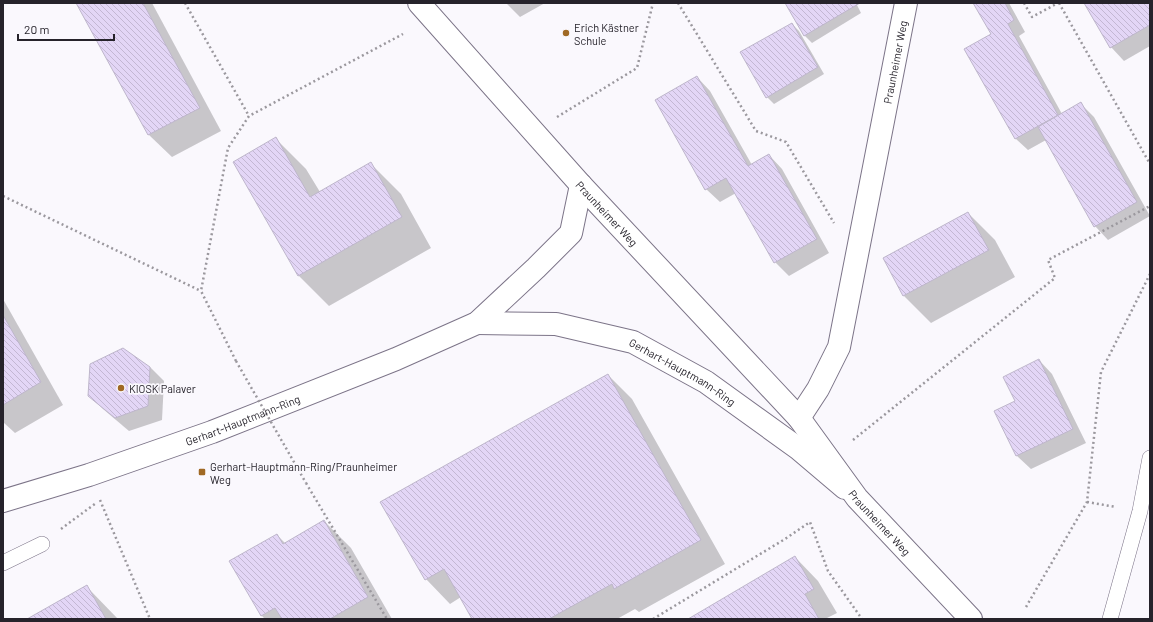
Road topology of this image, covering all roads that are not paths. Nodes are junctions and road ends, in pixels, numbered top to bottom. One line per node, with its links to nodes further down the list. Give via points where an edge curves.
1 (420, 3): 3 (street, Praunheimer Weg)
2 (906, 3): 5 (street, Praunheimer Weg, via 839,347 818,389)
3 (581, 185): 4 (street, Gerhart-Hauptmann-Ring, via 571,234); 5 (street, Praunheimer Weg)
4 (477, 323): 7 (street, Gerhart-Hauptmann-Ring, via 556,324 633,342 706,382 799,449); 8 (street, Gerhart-Hauptmann-Ring, via 396,359 212,432 89,475)
5 (799, 418): 7 (street, Praunheimer Weg)
6 (1150, 458): 12 (lane, via 1140,511)
7 (857, 498): 11 (street, Praunheimer Weg)
8 (3, 501)
9 (42, 544): 10 (lane)
10 (3, 563)
11 (971, 619)
12 (1110, 619)

